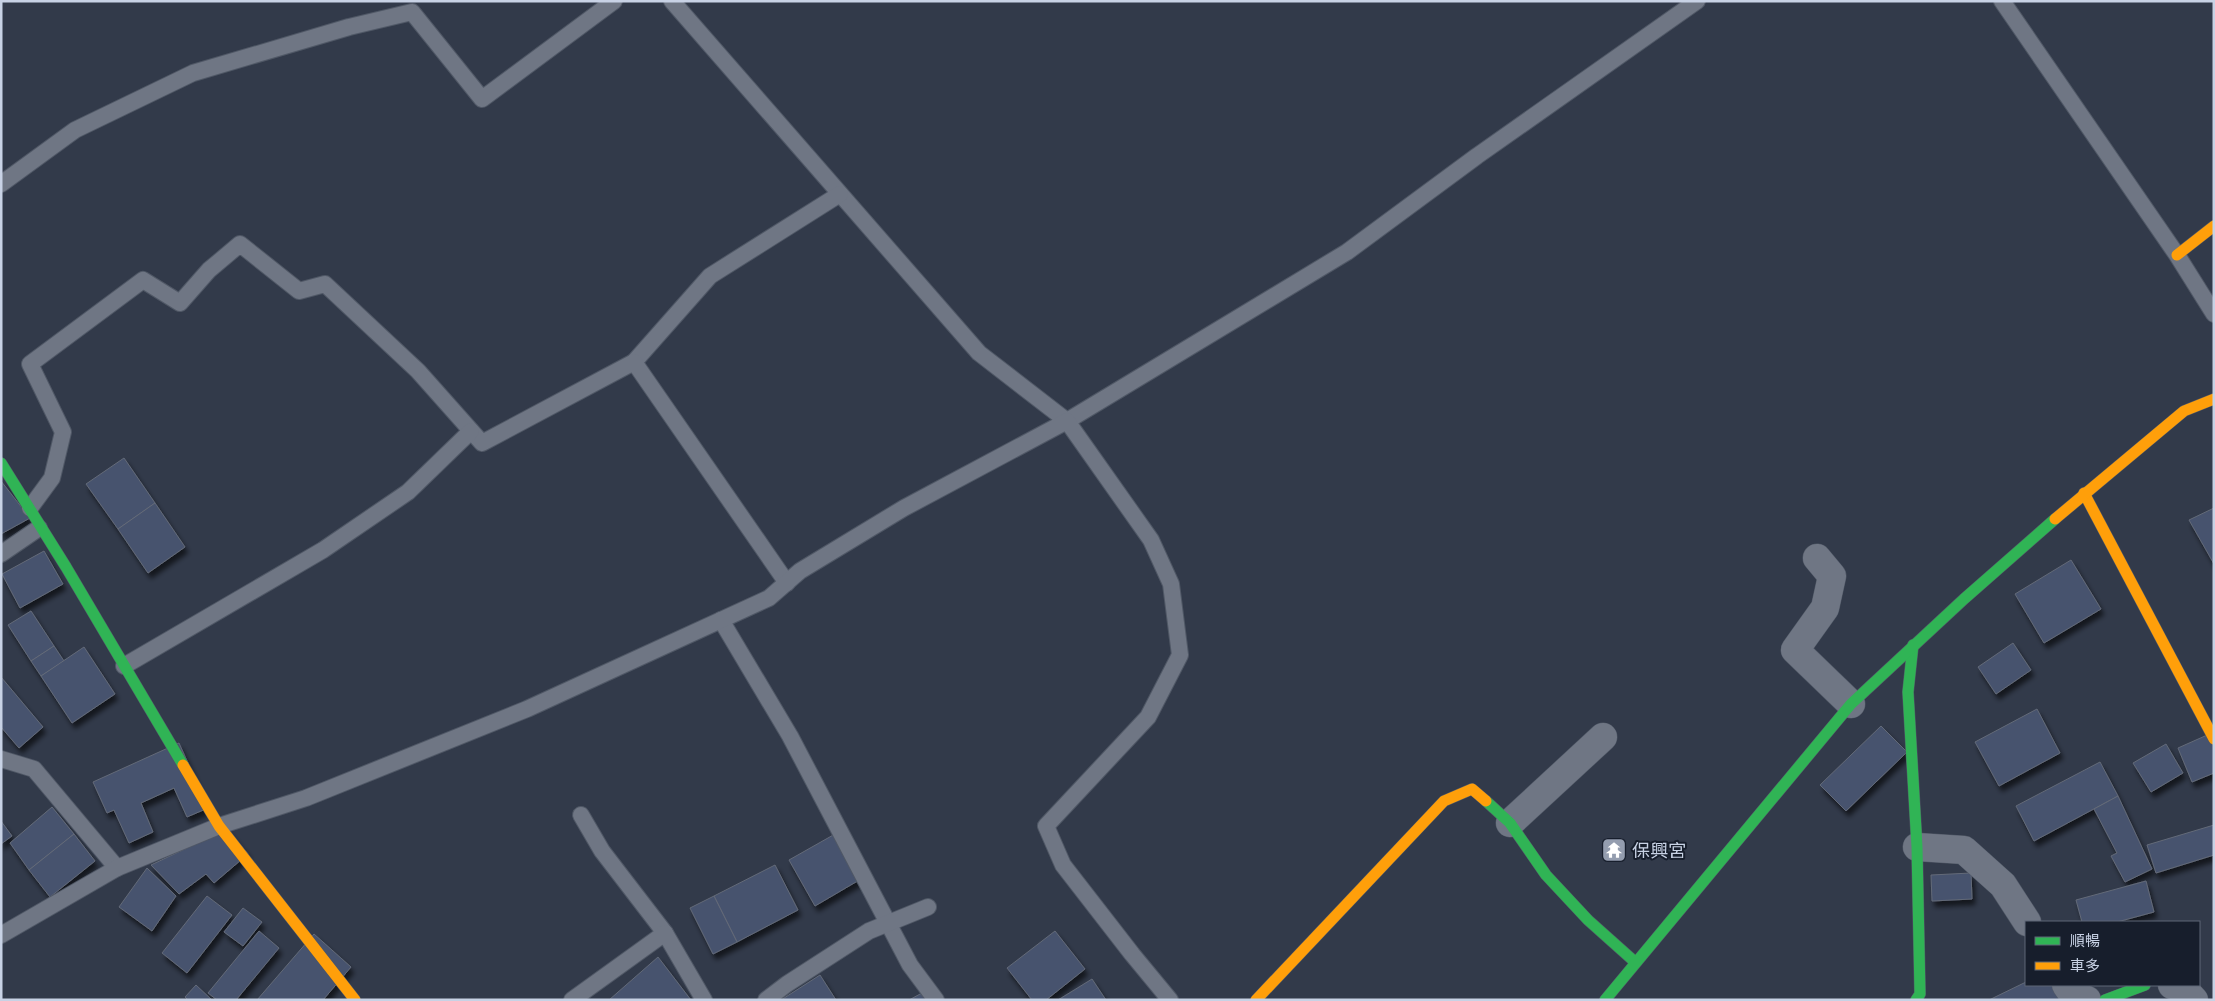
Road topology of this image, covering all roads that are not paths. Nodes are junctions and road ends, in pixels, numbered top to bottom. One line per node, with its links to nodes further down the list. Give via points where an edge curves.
1 (614, 1): 5 (lane, via 482,99 412,12 349,26 193,73 75,130)
2 (672, 1): 6 (lane)
3 (1697, 1): 12 (lane, via 1346,252)
4 (2002, 1): 8 (lane)
5 (1, 184)
6 (840, 194): 10 (lane, via 710,276); 12 (lane, via 979,353)
7 (2214, 226): 8 (street)
8 (2177, 255): 9 (lane)
9 (2214, 314)
10 (634, 362): 13 (lane, via 482,443); 20 (lane)
11 (2214, 399): 15 (street, via 2184,411)
12 (1067, 421): 20 (lane, via 904,508 800,571); 47 (lane, via 1151,540 1171,584 1180,655 1148,716 1046,826 1063,865)
13 (472, 431): 16 (lane, via 418,371 325,284 299,291 240,244 209,270 180,303 143,280 30,364 63,432 52,478); 23 (lane, via 408,492 331,545)
14 (1, 463): 16 (street)
15 (2084, 493): 22 (street); 26 (street)
16 (30, 508): 17 (street)
17 (39, 528): 18 (lane); 23 (street, via 66,567)
18 (1, 554)
19 (1817, 558): 24 (street, via 1832,576 1825,608 1795,650)
20 (787, 583): 21 (lane, via 769,598)
21 (721, 620): 30 (lane, via 527,709 306,798); 35 (lane, via 790,736)
22 (1913, 645): 24 (street); 31 (street, via 1908,692)
23 (124, 666): 30 (street)
24 (1851, 704): 38 (street)
25 (1603, 737): 29 (street)
26 (2214, 739)
27 (1, 759): 32 (lane, via 34,769)
28 (581, 815): 36 (lane, via 602,851)
29 (1510, 823): 38 (street, via 1546,875 1588,920); 48 (street, via 1472,789 1444,801)
30 (218, 826): 32 (lane); 42 (street)
31 (1917, 847): 34 (street, via 1964,850 2003,885); 50 (street, via 1920,994)
32 (117, 868): 37 (lane)
33 (928, 907): 35 (lane)
34 (2026, 921)
35 (887, 924): 45 (lane, via 870,931); 46 (lane, via 910,965)
36 (665, 933): 43 (lane); 44 (lane)
37 (1, 935)
38 (1635, 962): 49 (street)
39 (2067, 986): 51 (street, via 2073,995)
40 (2142, 986): 52 (street)
41 (2177, 986): 53 (street)
42 (354, 1000)
43 (572, 1000)
44 (704, 1000)
45 (766, 1000)
46 (936, 1000)
47 (1170, 1000)
48 (1256, 1000)
49 (1605, 1000)
50 (1916, 1000)
51 (2087, 1000)
52 (2105, 1000)
53 (2194, 1000)

